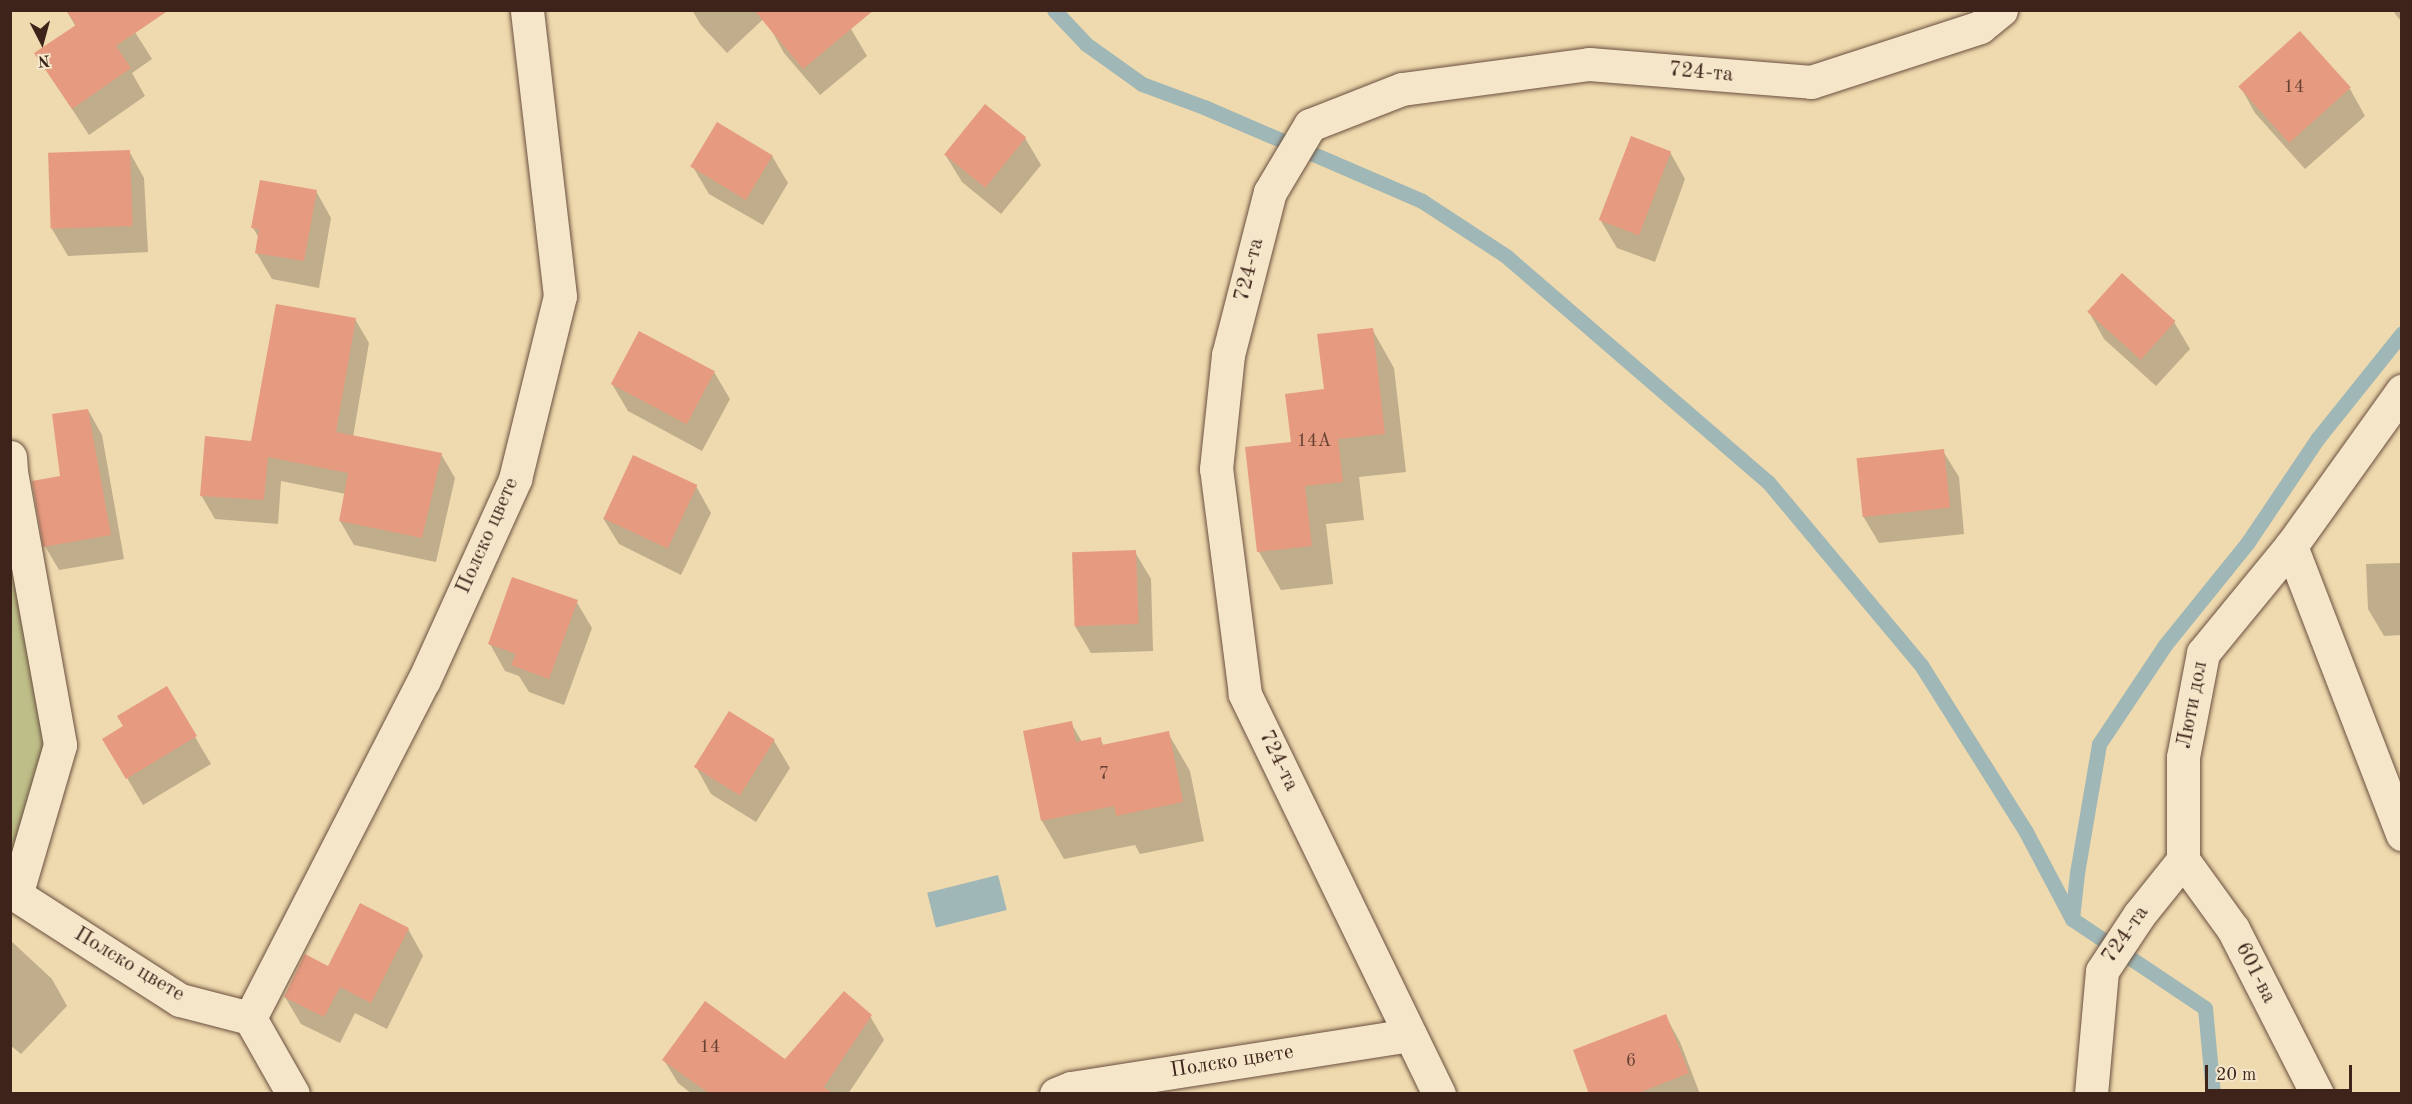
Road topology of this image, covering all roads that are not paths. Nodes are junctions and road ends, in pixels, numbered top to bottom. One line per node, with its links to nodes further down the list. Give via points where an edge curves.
1 (526, 10): 9 (street, Полско цвете, via 560,296 515,479 424,680)
2 (2001, 10): 10 (street, 724-та, via 1980,27 1811,82 1589,64 1402,89 1310,125 1270,192 1228,355 1216,470 1245,694)
3 (2402, 391): 5 (street, Люти дол)
4 (10, 457): 8 (street, Полско цвете, via 60,745)
5 (2291, 546): 6 (street); 7 (street, Люти дол, via 2203,653 2183,758)
6 (2402, 834)
7 (2182, 860): 14 (street, 724-та, via 2102,971); 15 (street, 601-ва, via 2233,929)
8 (13, 893): 9 (street, Полско цвете, via 180,1000)
9 (250, 1018): 11 (street)
10 (1409, 1035): 12 (street, Полско цвете, via 1071,1088); 13 (street, 724-та)
11 (293, 1094)
12 (1056, 1094)
13 (1439, 1094)
14 (2091, 1094)
15 (2317, 1094)

